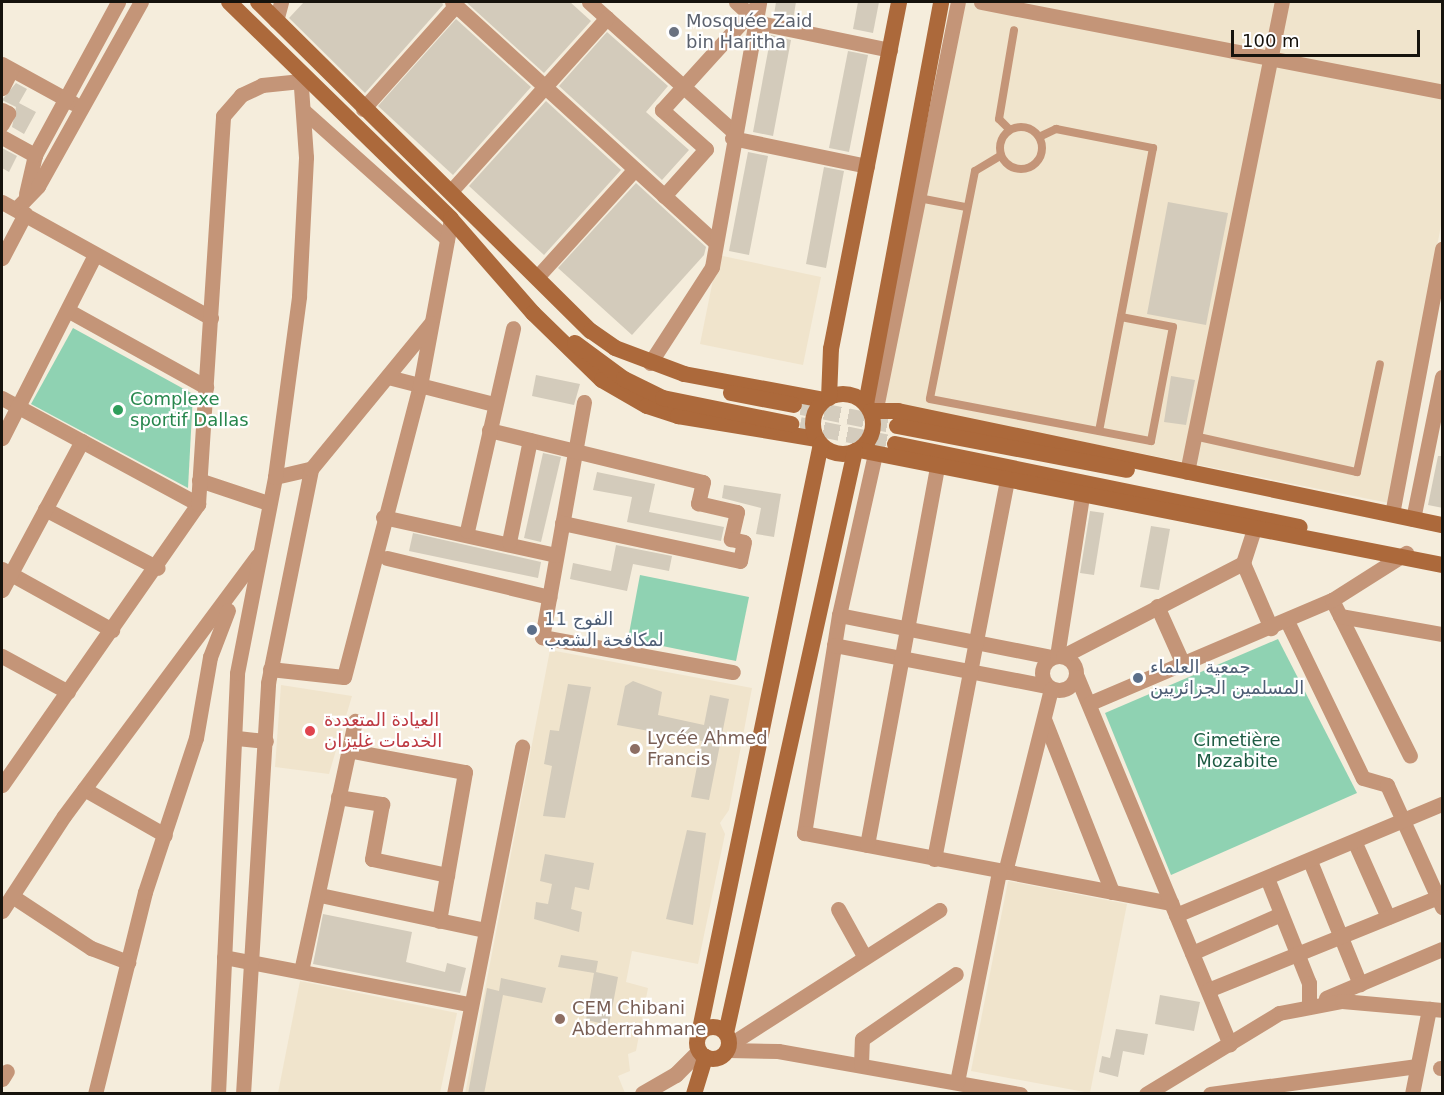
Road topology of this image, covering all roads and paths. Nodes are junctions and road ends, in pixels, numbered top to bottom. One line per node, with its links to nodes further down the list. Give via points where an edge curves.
1 (118, 2): 26 (street)
2 (141, 2): 27 (street)
3 (229, 2): 21 (main road)
4 (258, 2): 16 (main road)
5 (281, 2): 16 (street)
6 (589, 2): 15 (street)
7 (736, 2): 14 (street)
8 (899, 2): 18 (main road)
9 (941, 2): 74 (main road)
10 (958, 2): 74 (street)
11 (981, 2): 19 (street)
12 (1282, 2): 19 (street)
13 (454, 3): 22 (street); 28 (street)
14 (755, 10): 18 (street); 24 (street); 33 (street)
15 (607, 18): 22 (street); 24 (street)
16 (276, 21): 28 (main road)
17 (1014, 30): 32 (lane, via 999,119)
18 (890, 50): 38 (main road)
19 (1269, 58): 25 (street); 79 (street)
20 (6, 67): 23 (street); 26 (street)
21 (300, 77): 30 (street); 47 (main road); 58 (street, via 262,85 241,95 223,116)
22 (545, 86): 39 (street); 40 (street)
23 (2, 87)
24 (684, 87): 33 (street); 42 (street, via 662,110 706,149)
25 (1443, 92)
26 (66, 99): 27 (street); 36 (street)
27 (81, 107): 41 (street, via 38,186)
28 (363, 109): 40 (main road)
29 (2, 110): 31 (street, via 8,113)
30 (304, 111): 48 (street); 91 (street, via 299,296)
31 (2, 124)
32 (1008, 129): 35 (lane, via 1023,126); 37 (lane, via 999,141)
33 (733, 135): 38 (street); 49 (street)
34 (2, 137): 36 (street)
35 (1039, 137): 37 (lane, via 1043,147 1038,161 1026,170 1011,168); 57 (lane, via 1056,129 1153,148)
36 (35, 155): 41 (street)
37 (1000, 156): 45 (lane, via 975,171)
38 (867, 166): 69 (main road, via 831,349)
39 (635, 169): 42 (street); 53 (street)
40 (451, 191): 53 (main road)
41 (26, 194): 46 (street)
42 (664, 196): 49 (street)
43 (924, 199): 45 (lane)
44 (2, 201): 46 (street)
45 (966, 207): 78 (lane, via 930,399)
46 (20, 212): 51 (street); 52 (street)
47 (451, 219): 48 (street); 56 (main road)
48 (447, 239): 59 (street)
49 (715, 242): 62 (street, via 712,267)
50 (1443, 249): 54 (street)
51 (96, 255): 55 (street); 58 (street)
52 (2, 258)
53 (538, 276): 61 (main road)
54 (1438, 298): 98 (street)
55 (69, 311): 67 (street); 73 (street)
56 (533, 313): 75 (main road, via 617,374 663,398); 83 (main road, via 592,372 647,406)
57 (1121, 317): 78 (lane); 78 (lane, via 1173,327 1151,441)
58 (211, 318): 67 (street)
59 (431, 322): 64 (street); 66 (street)
60 (513, 328): 71 (street)
61 (591, 331): 62 (main road); 72 (main road, via 618,357 659,375)
62 (650, 363): 69 (main road)
63 (1380, 364): 79 (lane, via 1357,472)
64 (388, 377): 66 (street); 89 (street)
65 (1443, 377): 100 (street)
66 (420, 386): 71 (street); 99 (street)
67 (206, 387): 92 (street)
68 (2, 398): 73 (street)
69 (826, 399): 74 (main road, via 852,395); 83 (main road, via 813,423)
70 (584, 402): 86 (street)
71 (494, 404): 77 (street)
72 (801, 406)
73 (20, 407): 80 (street); 82 (street)
74 (871, 408): 85 (main road, via 873,428); 90 (main road)
75 (800, 425)
76 (897, 426): 98 (main road, via 1241,493)
77 (489, 430): 81 (street); 104 (street)
78 (1099, 431)
79 (1194, 436): 90 (street)
80 (2, 438)
81 (530, 440): 86 (street); 105 (street)
82 (82, 441): 96 (street); 97 (street)
83 (819, 441): 85 (main road, via 840,454); 189 (main road)
84 (895, 444): 108 (main road)
85 (857, 450): 87 (main road); 190 (main road)
86 (575, 451): 101 (street); 101 (street, via 703,482 698,503 737,512 731,539 744,542 740,561)
87 (876, 454): 88 (main road); 121 (street)
88 (937, 467): 93 (main road); 125 (street)
89 (311, 469): 91 (street); 135 (street)
90 (1187, 472): 98 (main road)
91 (274, 477): 95 (street)
92 (199, 480): 95 (street); 96 (street)
93 (1007, 480): 94 (main road); 129 (street)
94 (1082, 496): 103 (main road); 132 (street)
95 (268, 503): 106 (street)
96 (198, 504): 113 (street)
97 (45, 509): 113 (street); 114 (street)
98 (1384, 514): 100 (main road)
99 (383, 517): 104 (street); 135 (street, via 344,677)
100 (1413, 519): 102 (main road)
101 (562, 523): 107 (street)
102 (1443, 525)
103 (1254, 529): 108 (main road); 111 (street)
104 (467, 531): 105 (street)
105 (508, 542): 107 (street)
106 (258, 553): 120 (street); 124 (street)
107 (556, 555): 116 (street)
108 (1402, 555): 110 (main road); 112 (main road); 117 (street)
109 (387, 558): 116 (street)
110 (1443, 560)
111 (1243, 563): 118 (street); 126 (street)
112 (1443, 565)
113 (158, 567): 127 (street)
114 (6, 571): 115 (street); 127 (street)
115 (2, 590)
116 (549, 597): 137 (street, via 542,637)
117 (1332, 600): 122 (street); 123 (street)
118 (1157, 606): 132 (street); 134 (street)
119 (228, 610): 120 (street); 124 (street); 154 (street)
120 (246, 611): 144 (street, via 237,673)
121 (839, 615): 125 (street); 130 (street)
122 (1340, 616): 128 (street); 148 (street)
123 (1287, 621): 126 (street); 153 (street, via 1363,778 1387,785)
124 (204, 623): 150 (street)
125 (905, 627): 129 (street); 133 (street)
126 (1271, 628): 134 (street)
127 (112, 630): 140 (street)
128 (1443, 634)
129 (974, 642): 132 (street); 136 (street)
130 (834, 645): 133 (street); 156 (street, via 804,833)
131 (2, 656): 140 (street)
132 (1057, 656): 138 (street, via 1072,661); 139 (street, via 1042,670)
133 (900, 658): 136 (street); 156 (street)
134 (1182, 662): 141 (street)
135 (270, 669): 145 (street)
136 (969, 671): 139 (street); 157 (street)
137 (733, 672)
138 (1077, 677): 139 (street, via 1067,689); 141 (street)
139 (1049, 687): 142 (street)
140 (68, 692): 149 (street)
141 (1089, 703): 167 (street)
142 (1044, 718): 159 (street); 162 (street)
143 (355, 721): 147 (street)
144 (237, 738): 145 (street); 179 (street)
145 (266, 741): 180 (street)
146 (522, 747): 173 (street)
147 (346, 750): 151 (street); 160 (street, via 465,772)
148 (1410, 756)
149 (2, 784)
150 (84, 789): 154 (street); 164 (street)
151 (338, 797): 160 (street, via 382,804 372,859); 163 (street)
152 (1443, 804): 153 (street)
153 (1407, 823): 155 (street); 165 (street)
154 (165, 835): 181 (street)
155 (1355, 843): 158 (street); 170 (street)
156 (867, 845): 157 (street)
157 (934, 859): 159 (street)
158 (1310, 861): 161 (street); 174 (street)
159 (1002, 872): 162 (street); 195 (street)
160 (447, 875): 171 (street)
161 (1267, 878): 167 (street); 169 (street)
162 (1112, 892): 167 (street)
163 (320, 895): 171 (street); 182 (street)
164 (8, 902): 172 (street); 181 (street, via 91,948)
165 (1440, 902): 170 (street)
166 (838, 909): 178 (street)
167 (1174, 909): 176 (street)
168 (939, 910): 178 (street)
169 (1281, 915): 176 (street); 177 (street)
170 (1388, 917): 174 (street)
171 (439, 921): 173 (street)
172 (2, 923)
173 (484, 930): 186 (street)
174 (1341, 937): 177 (street); 184 (street)
175 (1443, 949): 184 (street)
176 (1192, 953): 185 (street)
177 (1297, 955): 185 (street); 187 (street, via 1312,995)
178 (864, 956): 190 (street)
179 (224, 957): 180 (street); 197 (street)
180 (252, 959): 182 (street); 198 (street)
181 (128, 962): 196 (street)
182 (301, 971): 186 (street)
183 (956, 975): 193 (street, via 862,1039)
184 (1360, 984): 187 (street)
185 (1208, 990): 191 (street)
186 (468, 1004): 199 (street)
187 (1309, 1005): 188 (street, via 1371,1001); 191 (street, via 1279,1012)
188 (1436, 1010): 194 (street)
189 (699, 1034): 190 (main road, via 712,1027); 192 (main road)
190 (728, 1042): 192 (main road, via 718,1058); 193 (street)
191 (1230, 1044): 203 (street)
192 (702, 1054): 200 (street); 201 (main road)
193 (861, 1065): 195 (street)
194 (1417, 1066): 204 (street); 205 (street)
195 (957, 1082): 202 (street)
196 (95, 1094)
197 (218, 1094)
198 (243, 1094)
199 (454, 1094)
200 (643, 1094)
201 (694, 1094)
202 (1020, 1094)
203 (1146, 1094)
204 (1210, 1094)
205 (1412, 1094)

